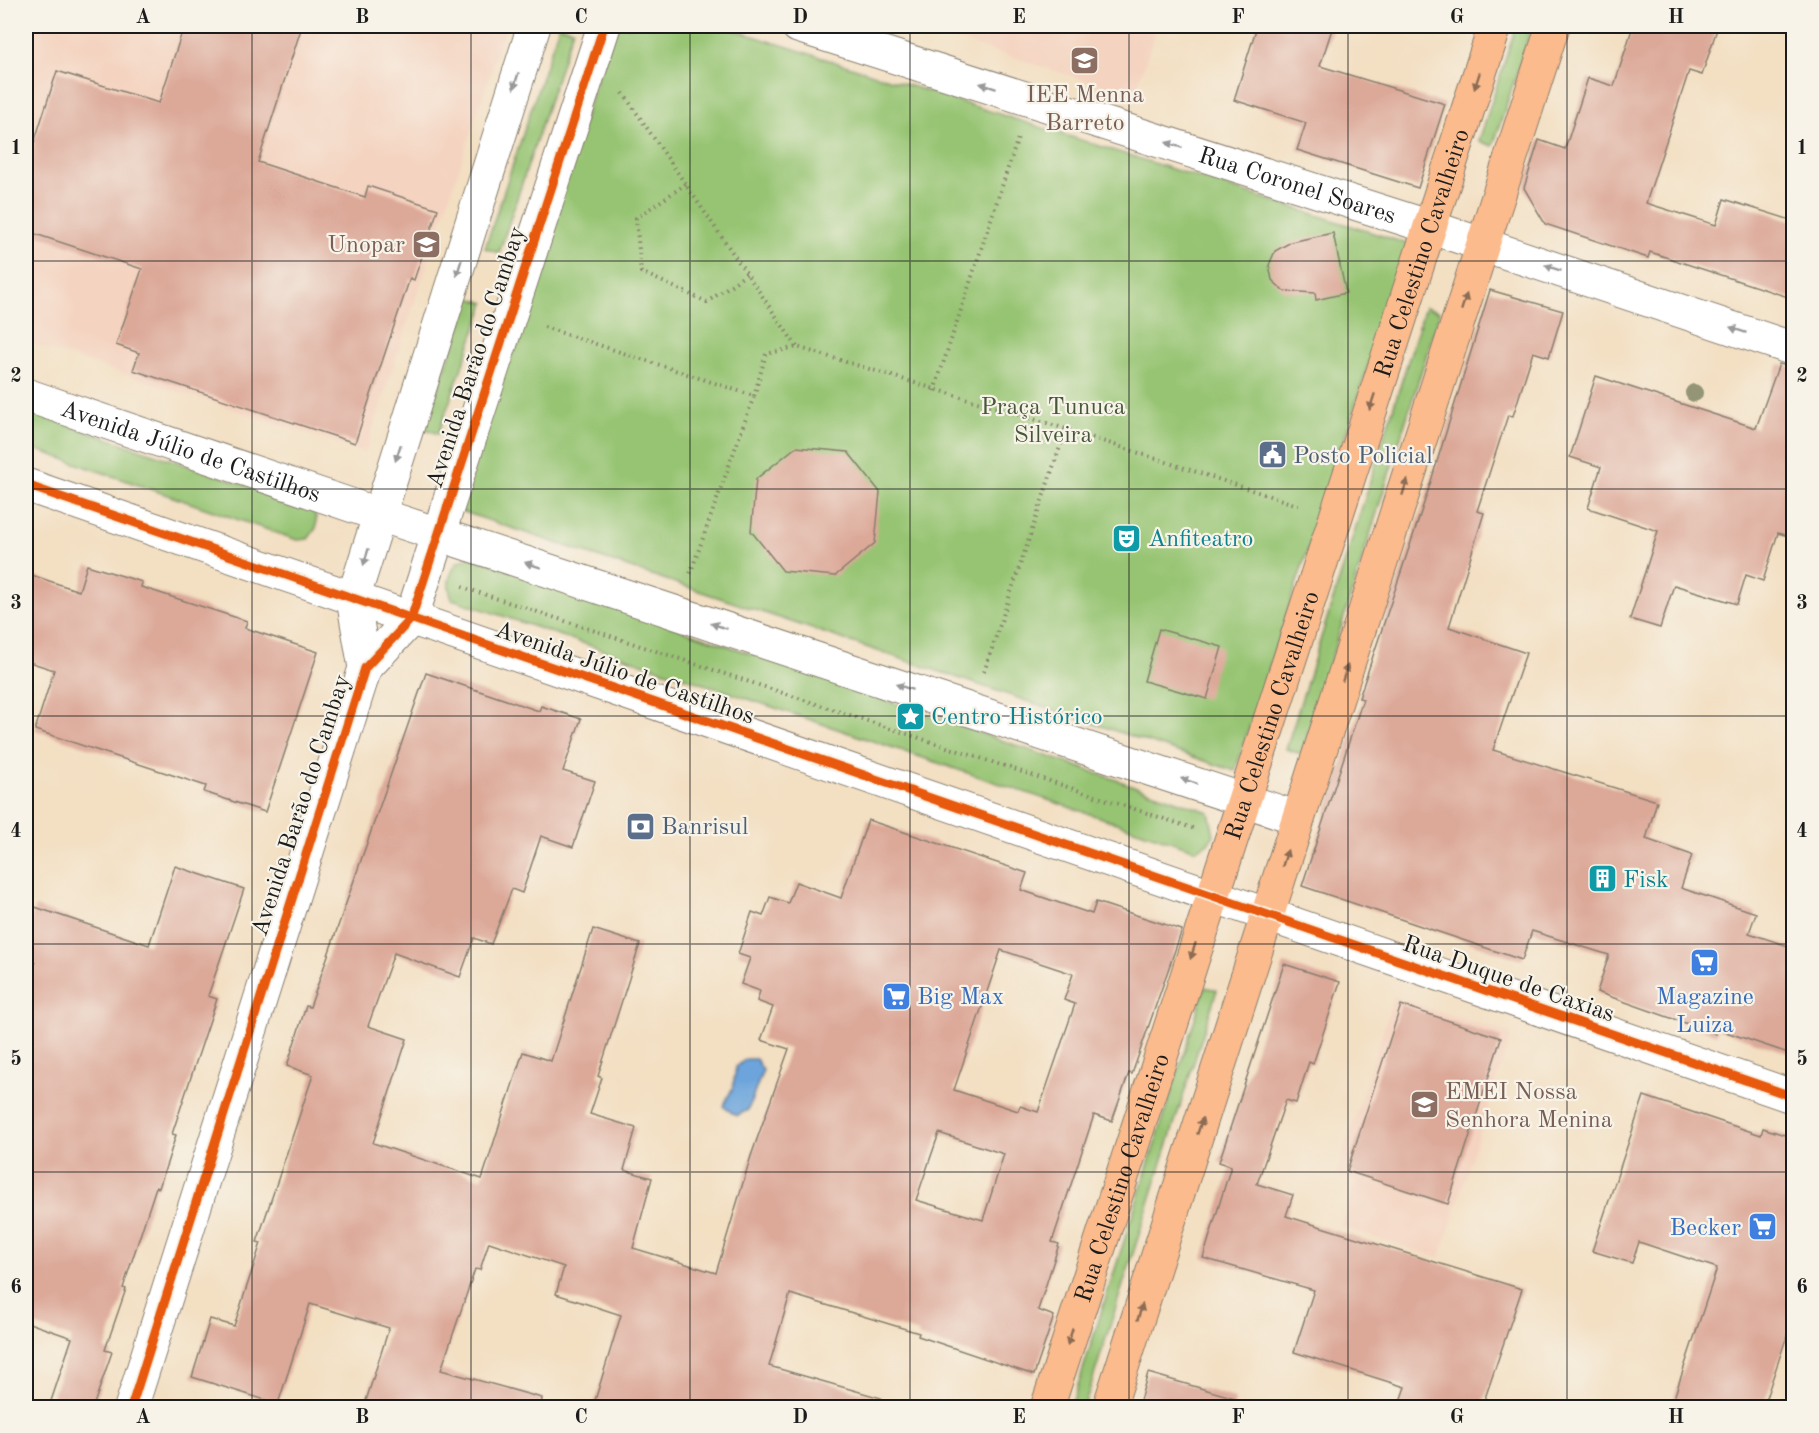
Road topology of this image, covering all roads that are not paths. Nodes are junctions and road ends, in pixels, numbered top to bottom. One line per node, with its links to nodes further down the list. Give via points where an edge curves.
1 (534, 26): 11 (street, Avenida Barão do Cambay, one-way to 11)
2 (604, 26): 12 (street, Avenida Barão do Cambay)
3 (798, 26): 6 (street, Rua Coronel Soares, one-way to 3)
4 (1495, 26): 6 (main road, Rua Celestino Cavalheiro, one-way to 6)
5 (1553, 26): 7 (main road)
6 (1430, 227): 7 (street, Rua Coronel Soares); 16 (main road, Rua Celestino Cavalheiro, one-way to 16)
7 (1482, 245): 8 (street, Rua Coronel Soares, one-way to 7); 17 (main road, one-way to 7)
8 (1794, 349)
9 (26, 395): 11 (street, Avenida Júlio de Castilhos)
10 (26, 485): 13 (street, Avenida Júlio de Castilhos)
11 (377, 514): 12 (street, Avenida Júlio de Castilhos); 13 (street, Avenida Barão do Cambay, one-way to 13)
12 (438, 533): 14 (street, Avenida Barão do Cambay); 16 (street, Avenida Júlio de Castilhos, one-way to 12)
13 (353, 599): 14 (street, Avenida Júlio de Castilhos); 15 (street, Avenida Barão do Cambay)
14 (411, 619): 15 (street, Avenida Barão do Cambay); 18 (street, Avenida Júlio de Castilhos)
15 (364, 668): 21 (street, Avenida Barão do Cambay)
16 (1244, 799): 17 (street, Avenida Júlio de Castilhos); 18 (main road, Rua Celestino Cavalheiro)
17 (1298, 818): 19 (main road, one-way to 17)
18 (1211, 896): 19 (street, Rua Duque de Caxias); 22 (main road, Rua Celestino Cavalheiro, one-way to 22)
19 (1267, 914): 20 (street, Rua Duque de Caxias); 23 (main road, one-way to 19)
20 (1794, 1096)
21 (131, 1407)
22 (1047, 1407)
23 (1109, 1407)

